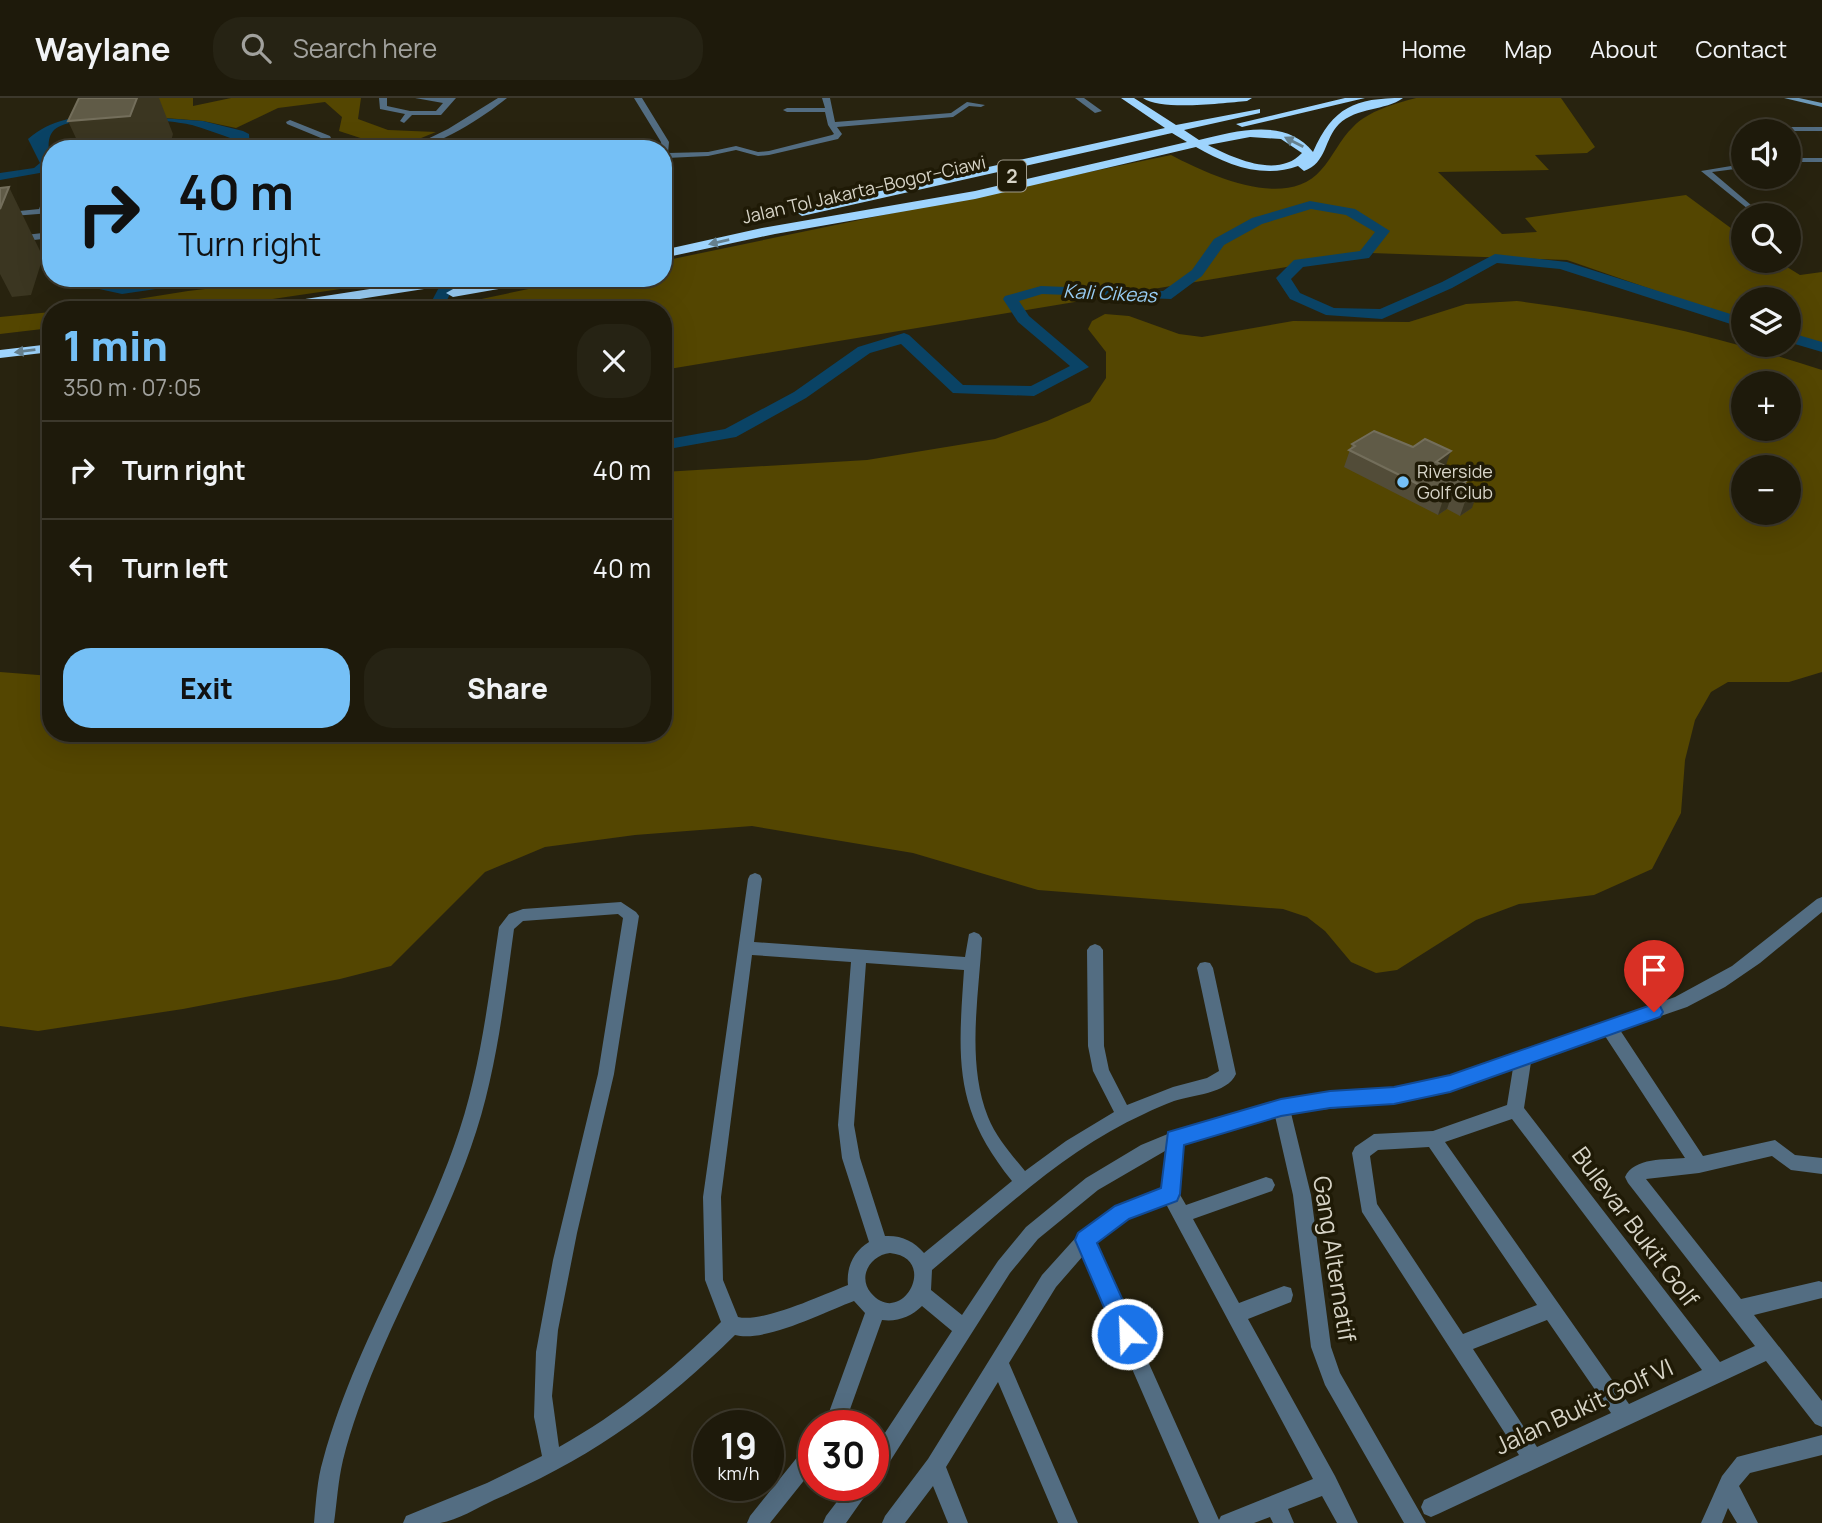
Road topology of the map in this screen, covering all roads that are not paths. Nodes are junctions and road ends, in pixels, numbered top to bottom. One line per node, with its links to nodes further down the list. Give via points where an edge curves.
1 (383, 98): 22 (street, via 383,107)
2 (419, 98): 16 (street)
3 (503, 98): 29 (street)
4 (638, 98): 34 (street)
5 (826, 98): 20 (street)
6 (1079, 98): 21 (street)
7 (1111, 98): 24 (highway)
8 (1126, 98): 24 (highway)
9 (1148, 98): 10 (highway, via 1185,102)
10 (1247, 98)
11 (1314, 98): 45 (highway, Jalan Tol Jakarta–Bogor–Ciawi / 2)
12 (1360, 98): 43 (highway, Jalan Tol Jakarta–Bogor–Ciawi / 2)
13 (1398, 98): 35 (highway, via 1340,118 1316,159 1296,170 1243,170)
14 (1788, 98): 18 (main road)
15 (515, 99): 30 (street)
16 (449, 100): 22 (street, via 438,113)
17 (981, 105): 26 (street, via 967,104 953,115)
18 (1822, 105)
19 (787, 110): 20 (street)
20 (828, 110): 26 (street)
21 (1098, 111)
22 (410, 113): 23 (street)
23 (404, 121)
24 (1156, 121): 35 (highway)
25 (290, 122): 31 (street)
26 (832, 125): 36 (street, via 838,134 835,137 769,153 736,148)
27 (1801, 129): 28 (street)
28 (1822, 129)
29 (451, 131): 30 (street); 32 (street)
30 (461, 133): 33 (street)
31 (325, 140)
32 (431, 140)
33 (445, 140)
34 (664, 140)
35 (1212, 155): 43 (highway, one-way to 43, via 1247,165 1283,167 1302,161 1308,153 1303,145 1281,136 1242,134 975,195)
36 (672, 156)
37 (1801, 160): 38 (street)
38 (1822, 160)
39 (1731, 168): 40 (street, via 1705,171)
40 (1742, 203)
41 (42, 210): 42 (street)
42 (0, 215)
43 (762, 232): 47 (highway, Jalan Tol Jakarta–Bogor–Ciawi / 2, one-way to 47)
44 (42, 239): 46 (street)
45 (672, 240)
46 (0, 243)
47 (672, 252)
48 (436, 287): 50 (highway)
49 (477, 287): 50 (highway)
50 (407, 295): 51 (highway); 52 (highway)
51 (348, 301)
52 (383, 301)
53 (42, 336): 54 (highway)
54 (0, 342)
55 (42, 349): 56 (highway, one-way to 56)
56 (0, 354)
57 (754, 879): 60 (street)
58 (1822, 903): 65 (street, via 1723,981)
59 (974, 938): 63 (street)
60 (744, 948): 62 (street); 89 (street, via 712,1196 714,1280)
61 (1095, 950): 69 (street, via 1096,1046 1101,1071)
62 (859, 958): 63 (street); 79 (street, via 846,1125 850,1158)
63 (973, 964): 74 (street, via 970,1068 976,1107 995,1147)
64 (1205, 968): 69 (street, via 1228,1074)
65 (1609, 1028): 66 (street); 72 (street)
66 (1523, 1058): 67 (street, via 1424,1089); 68 (street)
67 (1281, 1107): 70 (street); 119 (street, Gang Alternatif, via 1302,1195 1321,1347 1332,1378)
68 (1515, 1110): 71 (street); 94 (street, Bulevar Bukit Golf)
69 (1124, 1115): 74 (street)
70 (1175, 1139): 76 (street); 90 (street, via 1091,1184 1032,1233 1004,1267)
71 (1433, 1139): 86 (street); 91 (street, via 1374,1142 1361,1153 1360,1165 1368,1206)
72 (1699, 1166): 73 (street, via 1775,1148 1791,1162); 87 (street, via 1642,1171 1634,1177)
73 (1822, 1166)
74 (1024, 1184): 80 (street)
75 (1266, 1185): 77 (street)
76 (1170, 1194): 77 (street); 78 (street, via 1122,1212)
77 (1182, 1215): 88 (street)
78 (1085, 1240): 93 (street, via 1049,1281); 116 (street)
79 (879, 1246): 80 (street, via 905,1247); 81 (street, via 860,1264)
80 (923, 1266): 83 (street, via 925,1280)
81 (859, 1290): 85 (street); 89 (street, via 766,1325 748,1329)
82 (1819, 1290): 87 (street)
83 (920, 1293): 85 (street, via 906,1307 892,1312); 90 (street)
84 (1284, 1295): 88 (street)
85 (876, 1309): 95 (street)
86 (1550, 1309): 91 (street); 96 (street)
87 (1740, 1309): 97 (street)
88 (1236, 1314): 104 (street)
89 (732, 1325): 101 (street, via 682,1373 623,1419)
90 (965, 1329): 98 (street)
91 (1460, 1345): 100 (street)
92 (1759, 1354): 94 (street, Jalan Bukit Golf VI)
93 (1000, 1365): 102 (street); 115 (street)
94 (1717, 1374): 96 (street, Jalan Bukit Golf VI)
95 (840, 1410)
96 (1625, 1416): 100 (street, Jalan Bukit Golf VI)
97 (1822, 1417)
98 (889, 1445)
99 (1822, 1445): 105 (street, via 1744,1464)
100 (1533, 1459): 107 (street, Jalan Bukit Golf VI)
101 (553, 1460): 109 (street, via 544,1432 545,1352 606,1073 631,916 621,908 523,915 507,927 487,1060 464,1143 436,1216 383,1322 354,1395 332,1462); 110 (street, via 475,1500)
102 (935, 1466): 113 (street); 114 (street)
103 (798, 1472): 111 (street)
104 (1328, 1483): 108 (street); 118 (street)
105 (1728, 1486): 120 (street); 121 (street)
106 (850, 1501): 112 (street)
107 (1431, 1507)
108 (1280, 1514): 117 (street)
109 (324, 1523)
110 (413, 1523)
111 (757, 1523)
112 (833, 1523)
113 (892, 1523)
114 (958, 1523)
115 (1068, 1523)
116 (1210, 1523)
117 (1228, 1523)
118 (1348, 1523)
119 (1416, 1523)
120 (1711, 1523)
121 (1748, 1523)

